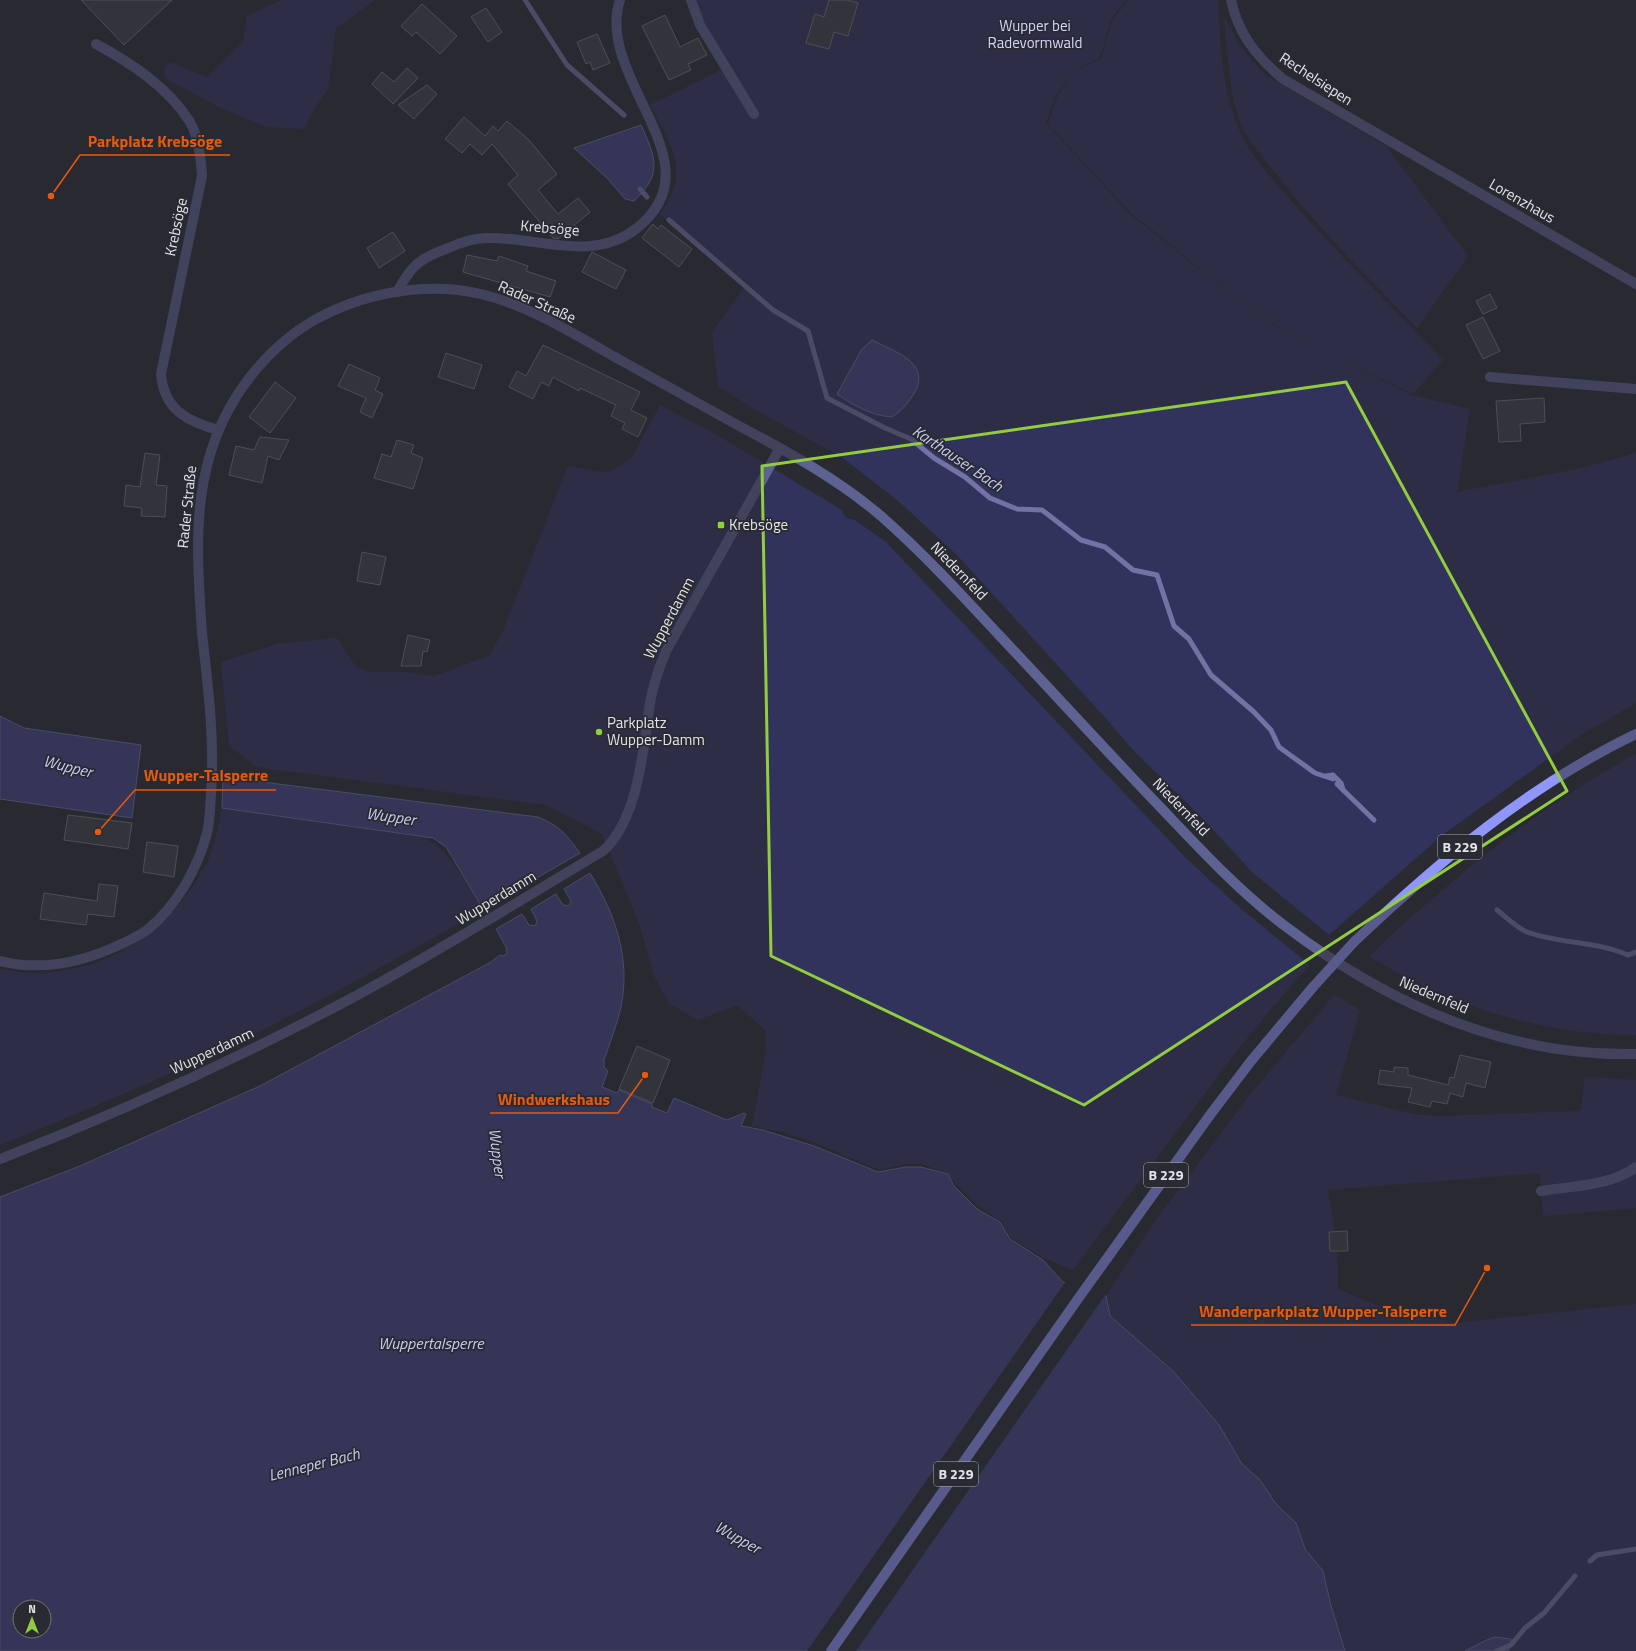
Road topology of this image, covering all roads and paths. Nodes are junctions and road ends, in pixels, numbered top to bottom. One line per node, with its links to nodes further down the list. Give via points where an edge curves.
1 (620, 0): 8 (street, Krebsöge, via 616,26 620,51 666,163 664,193 654,211 632,232 617,240 599,244 565,247 494,238 466,241 441,250 419,263)
2 (691, 0): 5 (street, via 700,25)
3 (1231, 0): 6 (street, Rechelsiepen, via 1238,24 1246,39 1269,67 1283,79)
4 (96, 44): 11 (street, Krebsöge, via 126,60 176,104 190,123 200,149 202,176 161,374 171,406 200,425)
5 (754, 114)
6 (1394, 144): 7 (street, Lorenzhaus)
7 (1636, 284)
8 (397, 292): 11 (street, Rader Straße, via 342,307 292,334 257,368 233,401); 12 (street, Rader Straße, via 425,289 459,291 480,294 514,305 578,337)
9 (1490, 377): 10 (street)
10 (1636, 389)
11 (218, 430): 14 (street, Rader Straße, via 203,477 199,514 197,553 202,633 210,700 213,770 207,832 195,864 174,900 147,930 126,942 75,962 56,965)
12 (780, 448): 15 (street, Niedernfeld, via 862,501 934,565 1192,840 1285,926 1358,975 1402,999 1452,1021 1493,1035 1553,1049); 16 (street, Wupperdamm, via 666,651 657,673 650,702 638,780 618,835 603,851 350,999 262,1044 100,1119)
13 (1636, 734): 19 (main road, B 229, bridge, via 1576,766 1520,801 1463,845 1396,902 1354,942 1313,987 1210,1115)
14 (0, 962)
15 (1636, 1054)
16 (0, 1160)
17 (1636, 1167): 18 (street, via 1626,1175 1612,1180)
18 (1541, 1191)
19 (831, 1651)

